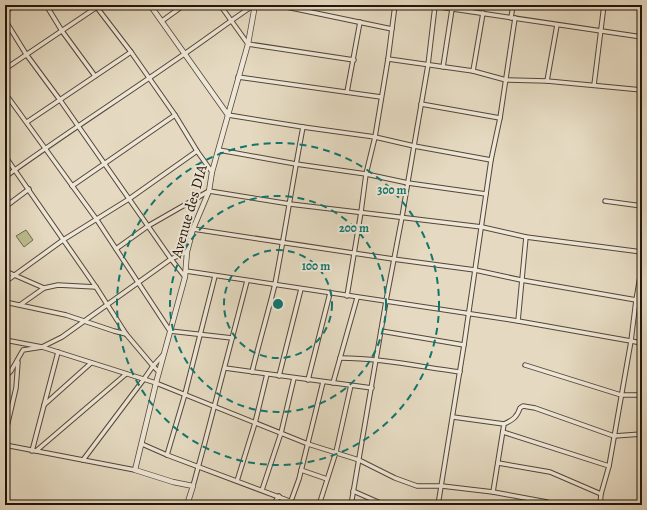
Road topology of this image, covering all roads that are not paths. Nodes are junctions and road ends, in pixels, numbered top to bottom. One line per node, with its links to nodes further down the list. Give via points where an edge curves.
1 (14, 5): 15 (street)
2 (46, 5): 24 (street)
3 (150, 5): 20 (street)
4 (184, 5): 20 (street)
5 (220, 5): 19 (street)
6 (255, 5): 19 (street); 27 (street, Avenue des DIA)
7 (277, 5): 21 (street)
8 (395, 5): 23 (street)
9 (426, 5): 13 (street)
10 (513, 5): 17 (street)
11 (604, 5): 25 (street)
12 (97, 6): 24 (street); 28 (street)
13 (435, 6): 14 (street); 33 (street)
14 (452, 9): 16 (street); 34 (street)
15 (5, 12)
16 (482, 13): 17 (street); 36 (street)
17 (513, 18): 22 (street); 40 (street)
18 (5, 20): 29 (street)
19 (231, 20): 27 (street); 30 (street)
20 (162, 21): 30 (street)
21 (360, 22): 23 (street); 32 (street)
22 (556, 25): 25 (street); 41 (street)
23 (392, 29): 31 (street)
24 (62, 31): 29 (street); 37 (street)
25 (601, 31): 26 (street); 42 (street)
26 (642, 38)
27 (248, 44): 32 (street); 38 (street, Avenue des DIA)
28 (131, 52): 37 (street); 39 (street)
29 (26, 54): 35 (street); 47 (street)
30 (185, 54): 39 (street); 50 (street)
31 (388, 59): 33 (street); 46 (street)
32 (354, 60): 44 (street)
33 (428, 65): 34 (street); 48 (street)
34 (443, 67): 36 (street)
35 (5, 69)
36 (473, 71): 40 (street)
37 (95, 76): 47 (street)
38 (238, 77): 44 (street); 50 (street, Avenue des DIA)
39 (149, 79): 49 (street); 53 (street)
40 (506, 80): 41 (street); 51 (street)
41 (547, 81): 42 (street)
42 (594, 85): 43 (street)
43 (642, 90)
44 (347, 92): 46 (street)
45 (5, 93): 52 (street)
46 (381, 97): 55 (street)
47 (60, 100): 52 (street); 53 (street)
48 (421, 104): 51 (street); 56 (street)
49 (175, 115): 59 (street); 62 (street)
50 (228, 115): 54 (street); 58 (street, Avenue des DIA)
51 (500, 118): 61 (street)
52 (27, 122): 57 (street)
53 (78, 125): 57 (street); 62 (street)
54 (303, 127): 55 (street); 63 (street)
55 (376, 137): 56 (street); 66 (street)
56 (414, 146): 61 (street); 68 (street)
57 (45, 148): 64 (street); 69 (street)
58 (219, 150): 63 (street); 65 (street, Avenue des DIA)
59 (197, 151): 65 (street); 73 (street)
60 (5, 156): 64 (street)
61 (491, 160): 72 (street)
62 (105, 164): 69 (street); 73 (street)
63 (296, 164): 66 (street); 75 (street)
64 (15, 170): 67 (street); 70 (street)
65 (212, 172): 71 (street, Avenue des DIA)
66 (366, 174): 68 (street); 78 (street)
67 (5, 177)
68 (408, 183): 72 (street); 79 (street)
69 (72, 186): 80 (street)
70 (28, 189): 77 (street); 85 (street)
71 (209, 191): 75 (street); 81 (street); 83 (street, Avenue des DIA)
72 (486, 194): 82 (street)
73 (130, 200): 80 (street); 81 (street)
74 (605, 201): 76 (street)
75 (290, 204): 78 (street); 86 (street)
76 (642, 206)
77 (5, 207)
78 (361, 212): 79 (street); 90 (street)
79 (402, 217): 82 (street); 92 (street)
80 (97, 220): 85 (street); 87 (street)
81 (148, 226): 87 (street); 91 (street)
82 (482, 226): 84 (street); 94 (street)
83 (194, 229): 86 (street); 88 (street, Avenue des DIA)
84 (526, 237): 89 (street); 99 (street)
85 (63, 240): 97 (street); 104 (street)
86 (282, 242): 90 (street); 103 (street)
87 (116, 250): 102 (street)
88 (187, 252): 91 (street); 96 (street, Avenue des DIA)
89 (642, 252)
90 (354, 253): 92 (street); 108 (street)
91 (171, 259): 96 (street); 102 (street)
92 (393, 259): 94 (street); 113 (street)
93 (642, 265): 110 (street)
94 (475, 270): 99 (street); 116 (street)
95 (5, 272): 97 (street)
96 (185, 274): 98 (street); 119 (street, Avenue des DIA)
97 (14, 276): 101 (street); 105 (street)
98 (215, 276): 100 (street); 122 (street)
99 (522, 280): 110 (street); 117 (street)
100 (247, 281): 103 (street); 123 (street)
101 (5, 282)
102 (138, 282): 114 (street); 119 (street)
103 (274, 285): 106 (street); 139 (street)
104 (96, 287): 105 (street, via 58,285); 114 (street)
105 (44, 288): 115 (street)
106 (301, 289): 107 (street); 143 (street)
107 (330, 294): 108 (street); 147 (street)
108 (347, 296): 109 (street)
109 (357, 298): 113 (street); 132 (street)
110 (636, 300): 111 (street); 125 (street)
111 (642, 301)
112 (5, 302): 115 (street)
113 (386, 302): 116 (street); 120 (street)
114 (107, 304): 118 (street); 121 (street)
115 (20, 305): 118 (street, via 66,315)
116 (468, 314): 117 (street); 127 (street)
117 (518, 321): 125 (street)
118 (84, 322): 121 (street); 128 (street)
119 (170, 331): 122 (street); 131 (street, Avenue des DIA)
120 (381, 331): 127 (street); 133 (street)
121 (126, 334): 136 (street)
122 (201, 334): 123 (street); 153 (street)
123 (232, 338): 137 (street)
124 (5, 340): 128 (street)
125 (631, 341): 126 (street); 154 (street)
126 (642, 343)
127 (464, 344): 140 (street)
128 (42, 347): 129 (street); 130 (street)
129 (23, 350): 144 (street); 164 (street, via 17,364 16,388)
130 (58, 352): 134 (street); 156 (street)
131 (164, 355): 136 (street); 138 (street, Avenue des DIA)
132 (340, 358): 133 (street); 150 (street)
133 (376, 361): 140 (street); 152 (street)
134 (91, 363): 141 (street); 156 (street)
135 (525, 365): 154 (street)
136 (153, 366): 138 (street); 146 (street)
137 (225, 368): 139 (street); 157 (street)
138 (159, 372): 149 (street, Avenue des DIA)
139 (252, 372): 142 (street)
140 (460, 372): 158 (street)
141 (126, 374): 146 (street); 169 (street)
142 (267, 374): 143 (street); 159 (street)
143 (279, 376): 145 (street)
144 (5, 377)
145 (294, 378): 147 (street); 162 (street)
146 (144, 379): 149 (street); 172 (street)
147 (308, 380): 148 (street)
148 (324, 382): 150 (street); 167 (street)
149 (156, 383): 153 (street); 166 (street, Avenue des DIA)
150 (333, 383): 151 (street)
151 (351, 385): 152 (street); 170 (street)
152 (372, 388): 173 (street)
153 (185, 394): 157 (street); 171 (street)
154 (621, 395): 155 (street); 165 (street)
155 (642, 395)
156 (44, 405): 169 (street)
157 (214, 406): 159 (street); 176 (street)
158 (453, 417): 160 (street); 182 (street)
159 (256, 422): 162 (street); 180 (street)
160 (504, 424): 161 (street); 165 (street, via 513,419 523,406)
161 (503, 432): 174 (street); 175 (street)
162 (281, 433): 167 (street); 183 (street)
163 (642, 434): 165 (street)
164 (5, 435)
165 (614, 436): 175 (street)
166 (142, 444): 171 (street); 177 (street, Avenue des DIA)
167 (308, 444): 170 (street); 178 (street)
168 (5, 445): 169 (street)
169 (34, 451): 172 (street)
170 (336, 452): 173 (street); 179 (street)
171 (167, 455): 176 (street)
172 (83, 460): 177 (street)
173 (359, 460): 182 (street, via 417,486); 184 (street)
174 (498, 463): 185 (street); 186 (street, via 550,472)
175 (609, 466): 186 (street)
176 (199, 467): 180 (street); 181 (street)
177 (135, 470): 181 (street)
178 (302, 470): 179 (street); 188 (street)
179 (327, 479): 192 (street)
180 (237, 480): 183 (street)
181 (192, 486): 189 (street)
182 (442, 486): 185 (street); 195 (street)
183 (262, 490): 187 (street)
184 (353, 491): 193 (street); 194 (street)
185 (493, 492): 196 (street)
186 (601, 494): 197 (street)
187 (279, 496): 188 (street); 190 (street)
188 (292, 501): 191 (street)
189 (187, 505)
190 (273, 505)
191 (300, 505)
192 (319, 505)
193 (351, 505)
194 (385, 505)
195 (438, 505)
196 (554, 505)
197 (600, 505)

